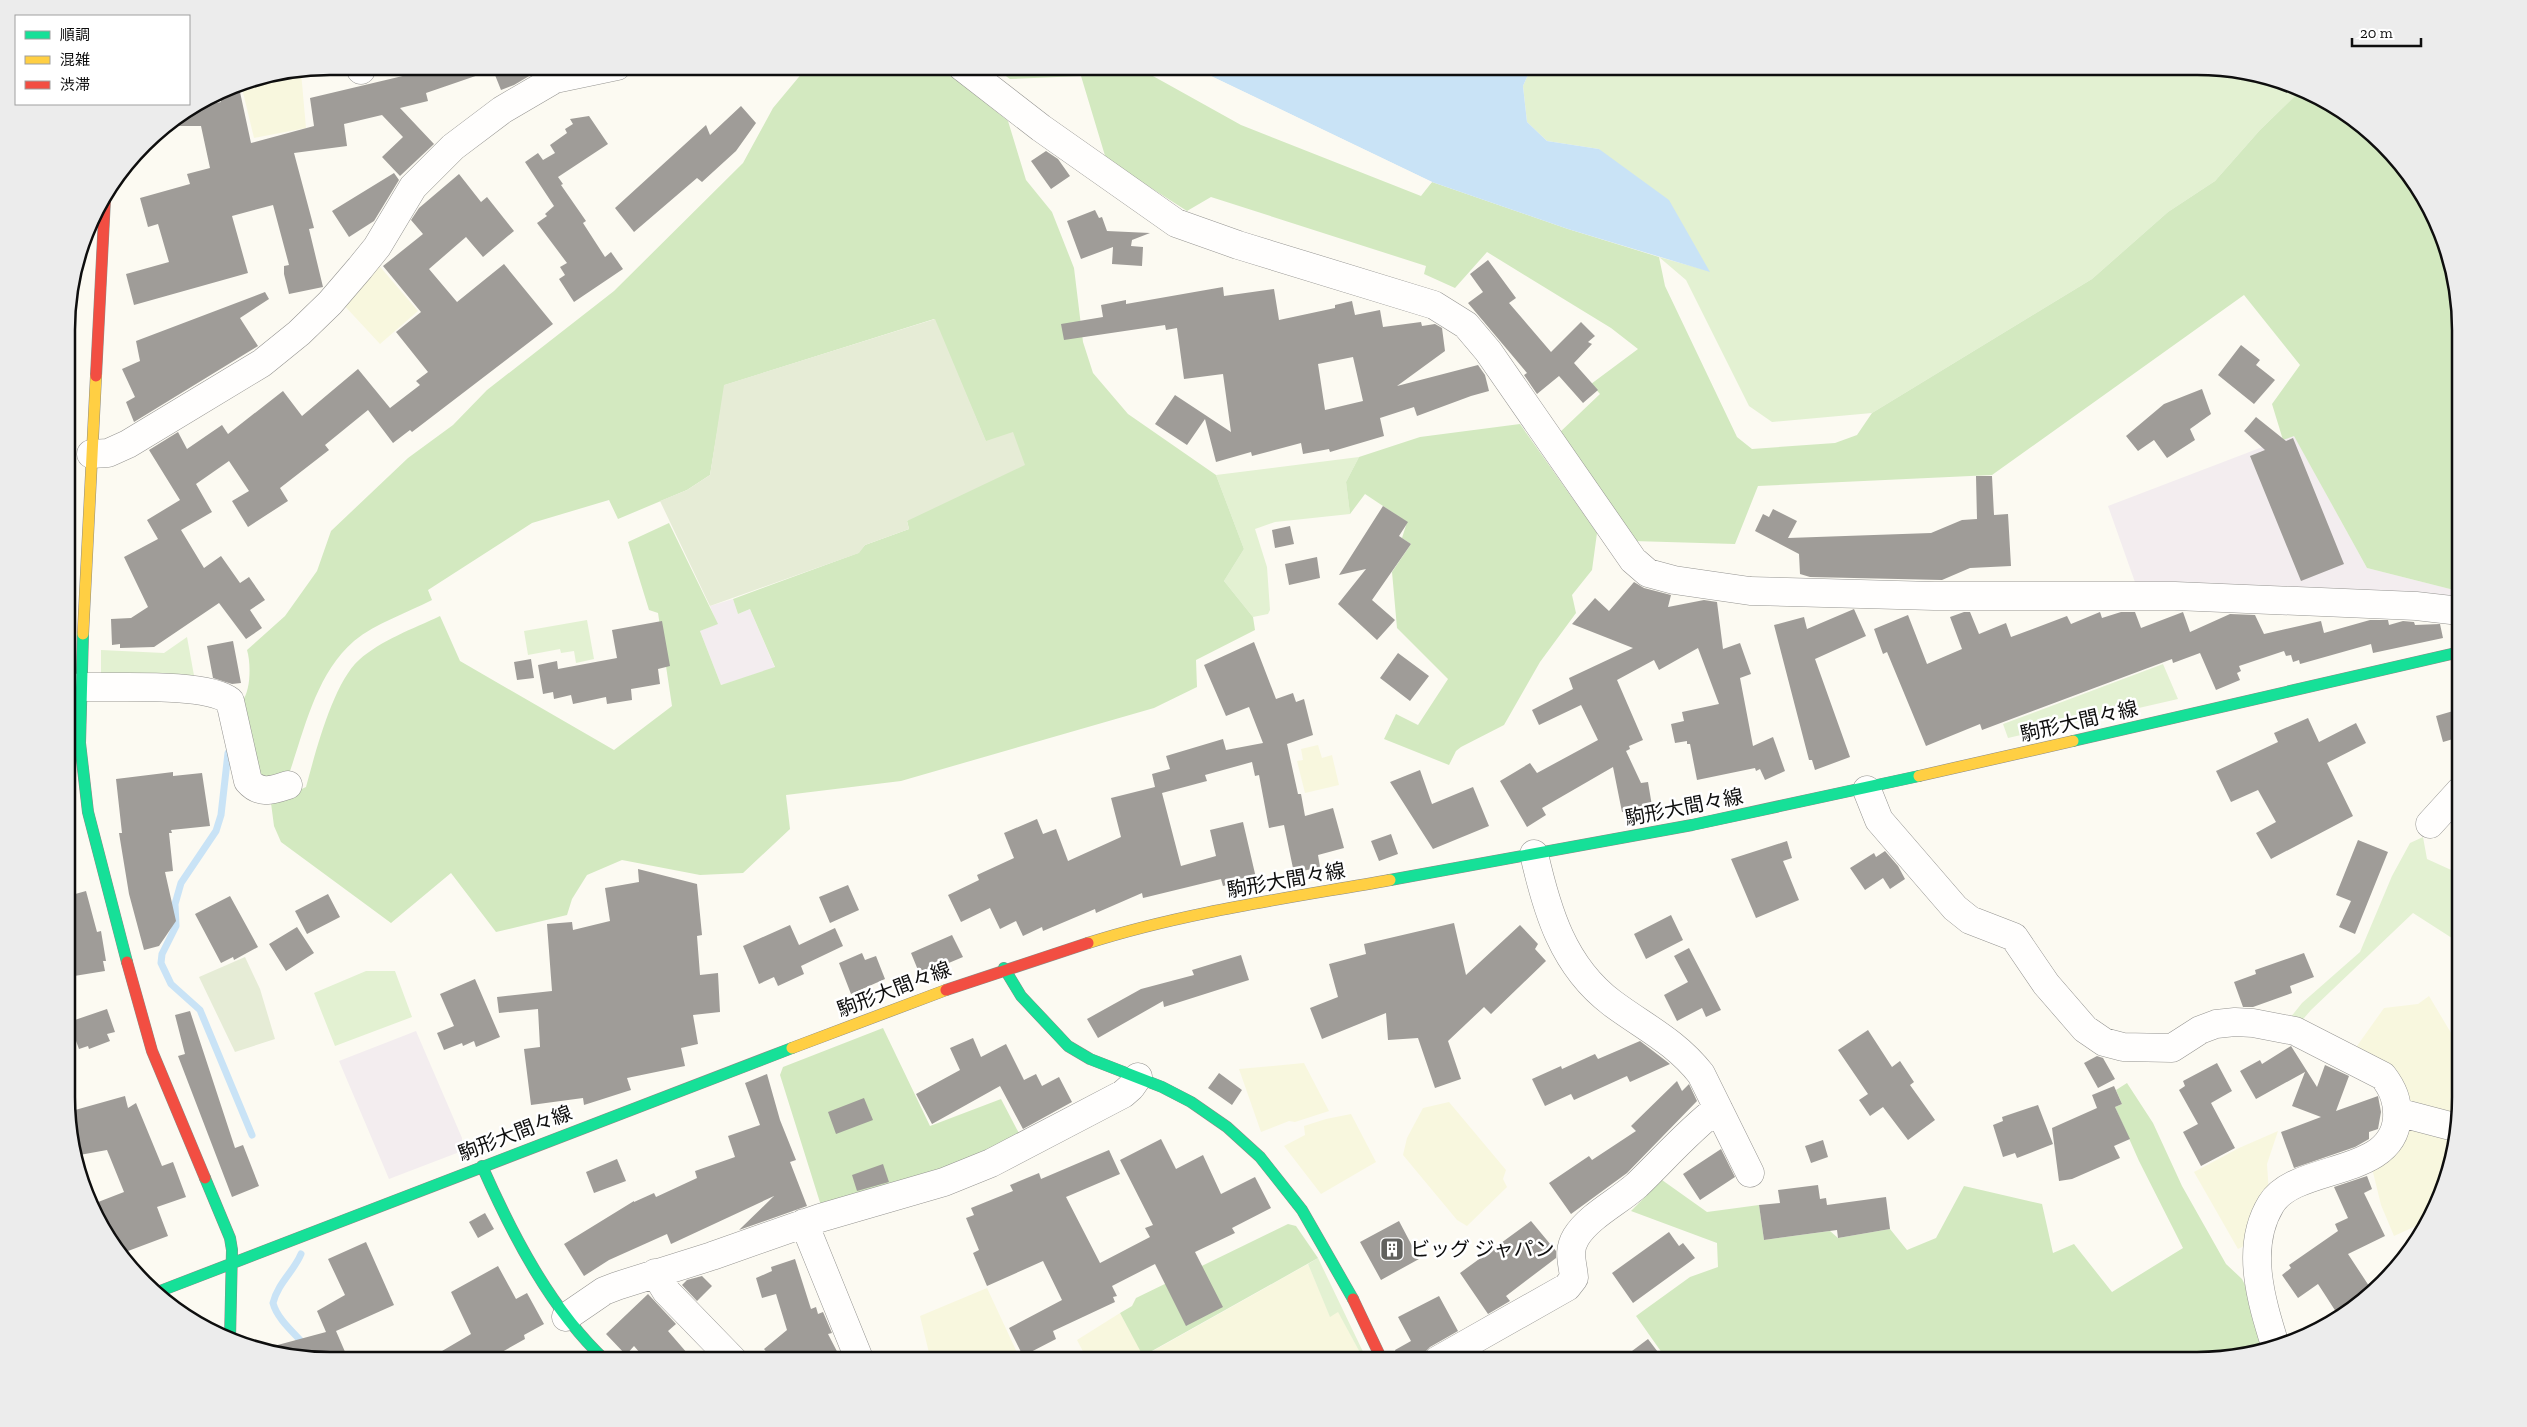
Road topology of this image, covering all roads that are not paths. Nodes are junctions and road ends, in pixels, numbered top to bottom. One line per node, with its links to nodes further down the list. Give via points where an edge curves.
1 (574, 75): 4 (street, via 555,79 495,115 453,147 413,187 360,268 314,319 273,356 128,444 108,453)
2 (973, 75): 6 (street, via 1041,128 1176,223 1238,245 1416,298 1456,317 1478,337 1633,560 1648,573 1750,591 1934,596 2175,596)
3 (104, 211): 4 (main road)
4 (91, 454): 5 (main road)
5 (76, 609): 8 (main road)
6 (2452, 610)
7 (2452, 654): 10 (main road, 駒形大間々線)
8 (81, 687): 9 (street, via 171,688 224,696 230,701 248,781 262,791); 22 (main road, via 80,743 84,790 114,916 152,1050 230,1238)
9 (288, 785)
10 (1867, 790): 13 (main road, 駒形大間々線); 17 (street, via 1879,820 1955,908 1970,920 2014,937 2046,984 2085,1029 2097,1038 2113,1046 2172,1048 2216,1024 2236,1022 2295,1031 2383,1076 2392,1089)
11 (2452, 800): 12 (street)
12 (2430, 824)
13 (1534, 854): 14 (main road, 駒形大間々線, via 1189,917 1115,934); 16 (street, via 1550,911 1578,972 1612,1003 1658,1032 1682,1052 1701,1074)
14 (1004, 968): 15 (main road, via 1021,997 1058,1039 1094,1061); 19 (main road, 駒形大間々線)
15 (1138, 1077): 21 (street, via 1123,1094 991,1163 944,1182); 31 (main road, via 1209,1115 1234,1132 1271,1167 1294,1194 1328,1251)
16 (1718, 1108): 20 (street); 32 (street, via 1693,1127 1636,1186 1582,1229 1572,1248 1570,1256 1574,1278 1567,1287)
17 (2397, 1112): 18 (street); 27 (street, via 2392,1136 2375,1152 2357,1163 2294,1186 2272,1203 2261,1228 2257,1265)
18 (2450, 1126)
19 (482, 1166): 22 (main road, 駒形大間々線); 25 (main road)
20 (1750, 1173)
21 (804, 1223): 23 (street); 30 (street)
22 (234, 1261): 24 (main road, 駒形大間々線); 26 (main road, via 229,1295)
23 (656, 1273): 25 (street, via 604,1291); 29 (street, via 666,1291)
24 (163, 1289)
25 (566, 1317): 28 (main road)
26 (230, 1332)
27 (2274, 1340)
28 (596, 1352)
29 (725, 1352)
30 (856, 1352)
31 (1378, 1352)
32 (1452, 1352)

